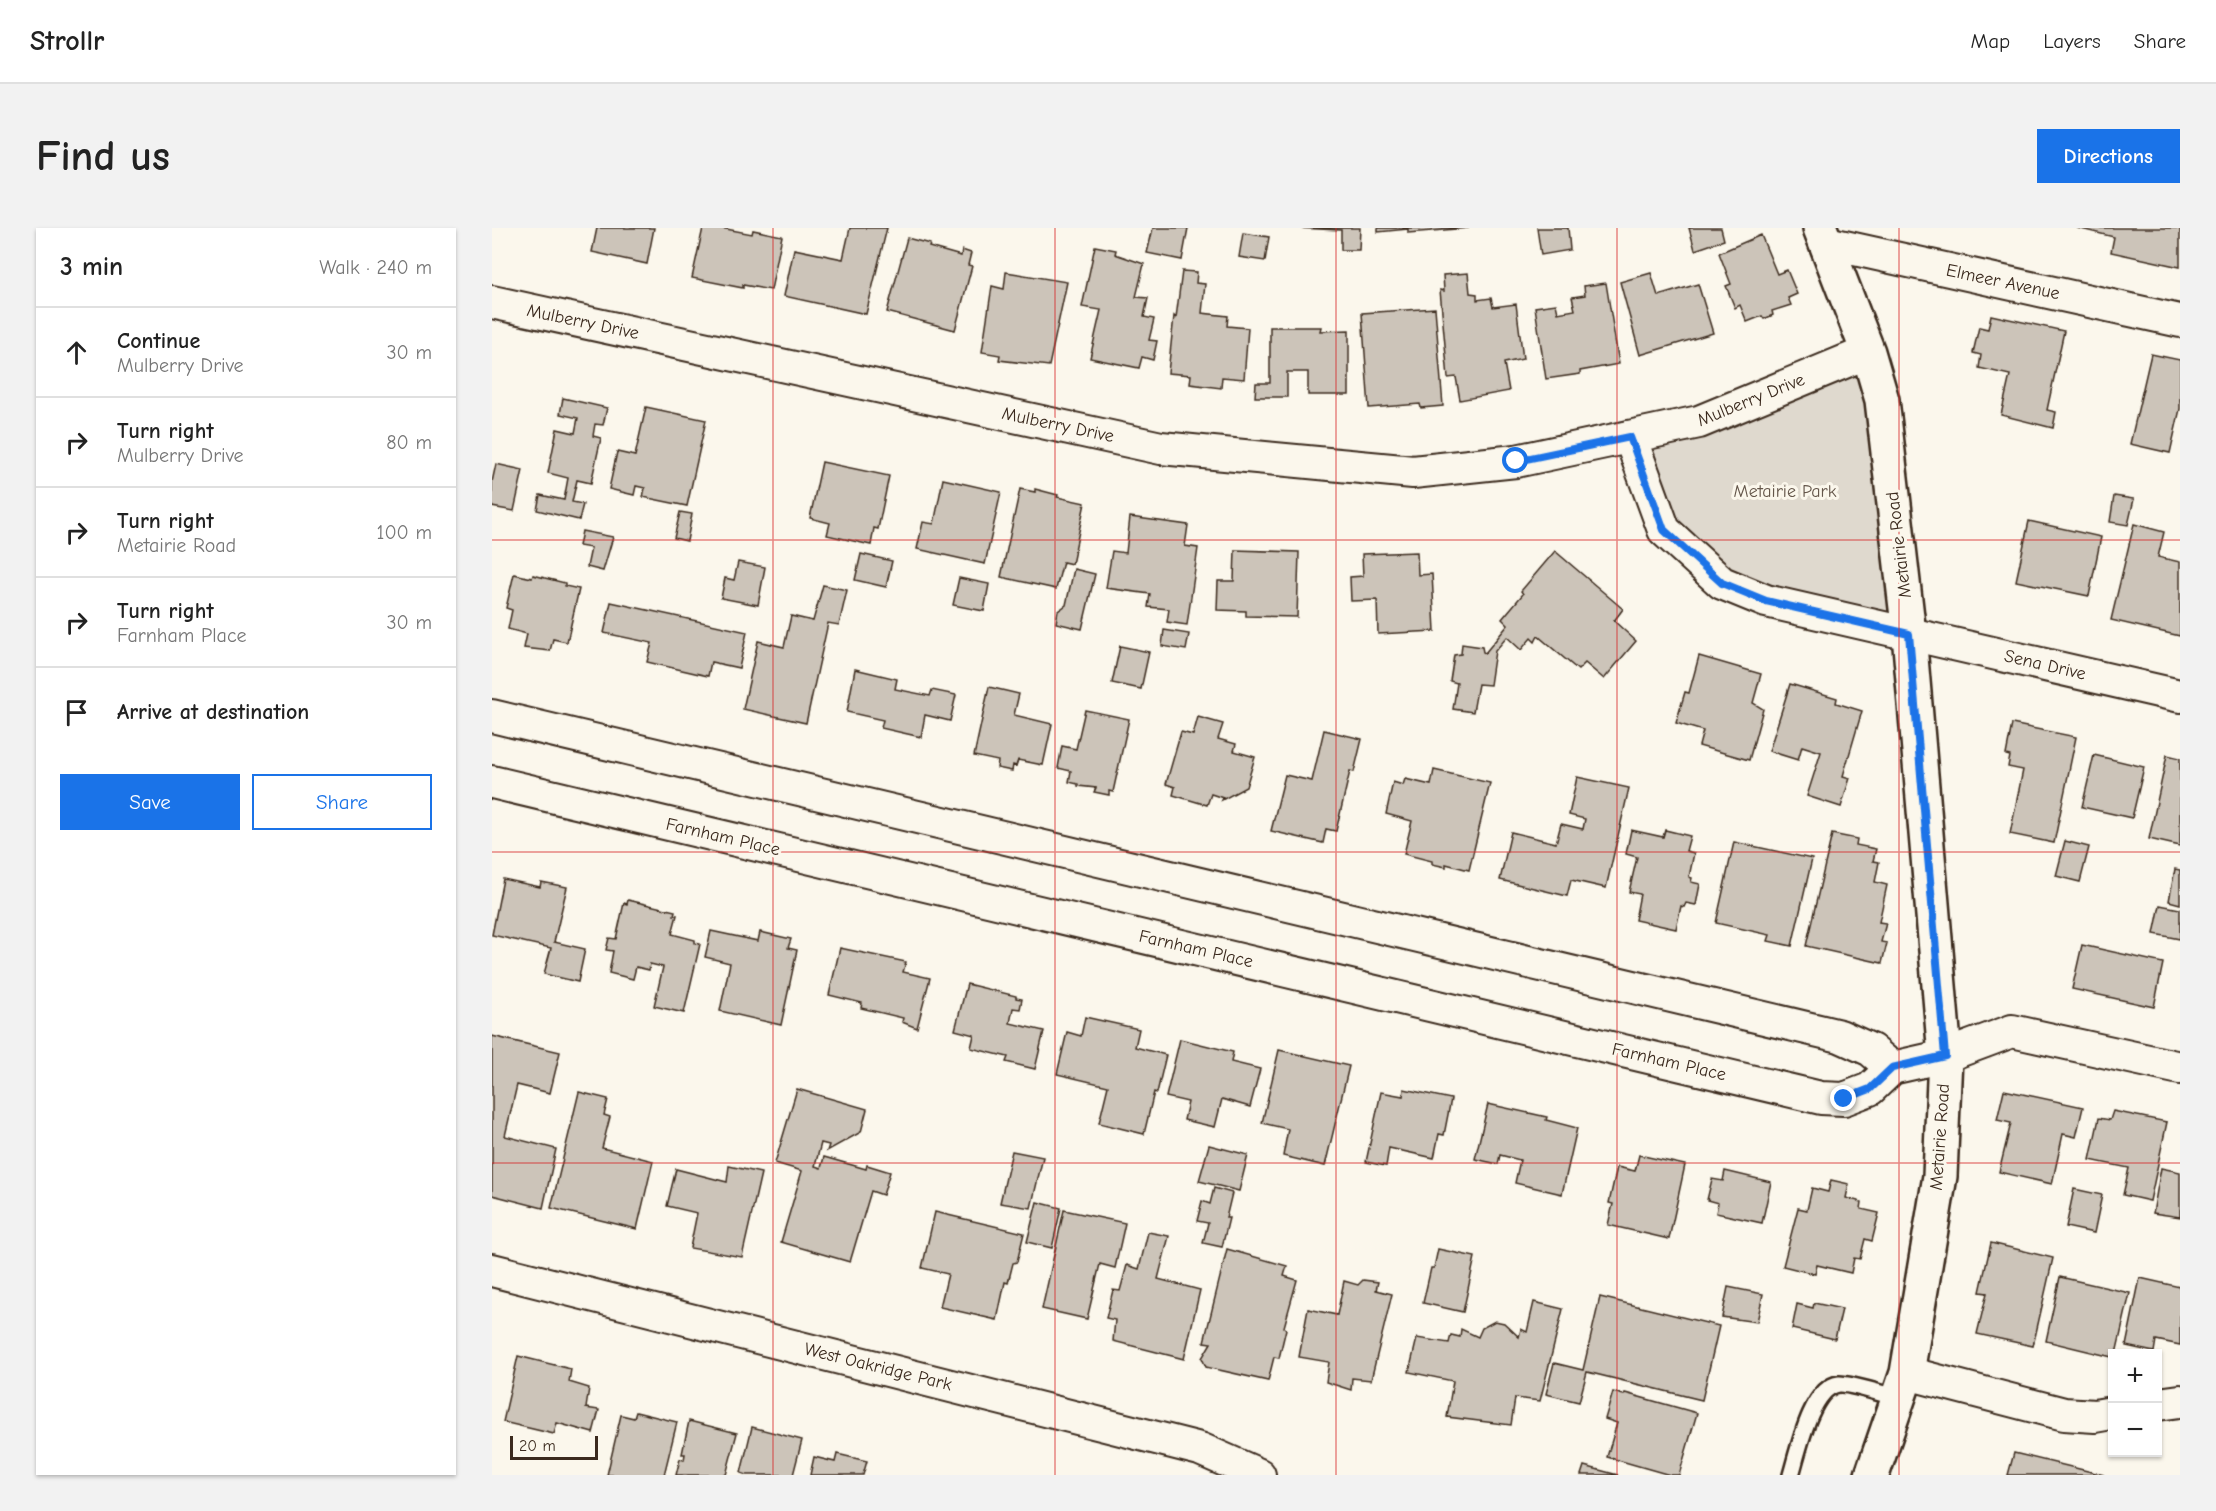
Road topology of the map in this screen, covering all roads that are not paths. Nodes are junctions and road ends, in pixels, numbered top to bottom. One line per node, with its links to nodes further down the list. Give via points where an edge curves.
1 (1823, 236): 3 (street, Elmeer Avenue); 4 (main road, Metairie Road)
2 (492, 302): 5 (street, Mulberry Drive, via 1161,448 1413,472 1516,461)
3 (2180, 321)
4 (1868, 352): 5 (street, Mulberry Drive, via 1699,422); 6 (main road, Metairie Road, via 1882,400)
5 (1630, 437): 6 (street, via 1664,530 1722,583 1766,601)
6 (1909, 634): 7 (street, Sena Drive); 10 (main road, Metairie Road)
7 (2180, 696)
8 (492, 716): 11 (street, via 1840,1036 1871,1050)
9 (492, 782): 11 (street, Farnham Place, via 1821,1098 1844,1099 1870,1089)
10 (1945, 1056): 11 (street); 12 (street, via 2012,1031); 14 (main road, Metairie Road, via 1940,1176)
11 (1892, 1068)
12 (2180, 1068)
13 (492, 1270): 18 (street, West Oakridge Park, via 1200,1449)
14 (1903, 1385): 17 (street, via 2064,1414); 19 (lane, via 1840,1383 1826,1388 1809,1417); 20 (main road, Metairie Road)
15 (2180, 1401): 16 (street)
16 (2162, 1403)
17 (2108, 1414)
18 (1259, 1475)
19 (1791, 1475)
20 (1872, 1475)

